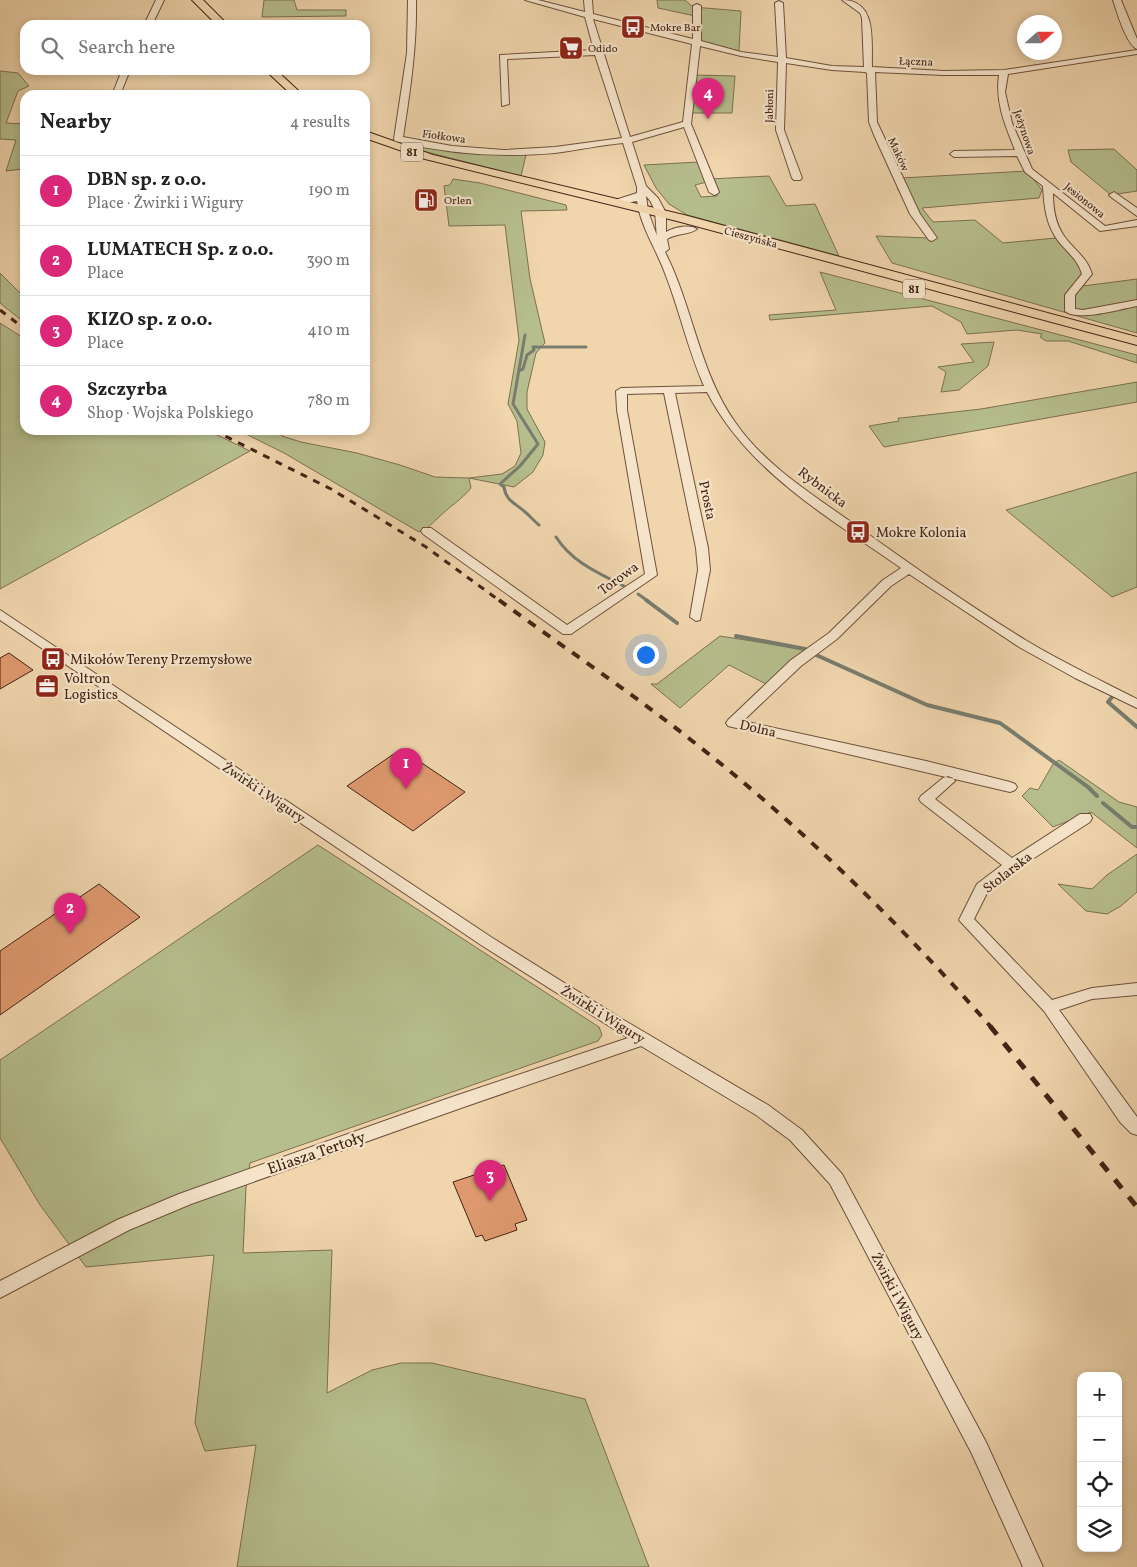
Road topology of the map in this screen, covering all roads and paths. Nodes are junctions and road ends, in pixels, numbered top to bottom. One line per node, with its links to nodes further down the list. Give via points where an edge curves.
1 (160, 0): 12 (street)
2 (185, 0): 13 (main road)
3 (197, 0): 14 (main road)
4 (412, 0): 31 (street, Fiołkowa, via 412,36 398,139 501,154 548,152)
5 (529, 0): 11 (street, Łączna)
6 (588, 0): 11 (street)
7 (846, 0): 20 (street, Maków, via 866,18)
8 (1117, 0): 16 (street)
9 (778, 3): 19 (street, Jabłoni)
10 (697, 6): 15 (street)
11 (587, 16): 15 (street, Łączna); 17 (street)
12 (150, 20)
13 (206, 20)
14 (219, 20)
15 (696, 43): 19 (street, Łączna); 29 (street)
16 (1137, 47)
17 (598, 52): 28 (street, via 503,57); 31 (street)
18 (1137, 52): 21 (street, Łączna)
19 (781, 61): 20 (street, Łączna); 35 (street, Jabłoni, via 780,130)
20 (870, 71): 21 (street, Łączna); 47 (street, Maków, via 873,122 915,214)
21 (1004, 72): 33 (street, Jeżynowa, via 1001,92 1008,123)
22 (124, 75): 25 (street)
23 (262, 75): 26 (main road)
24 (276, 75): 27 (main road)
25 (118, 90)
26 (279, 90)
27 (292, 90)
28 (505, 104)
29 (687, 124): 31 (street); 38 (street)
30 (370, 136): 40 (main road, Cieszyńska / 81, via 430,157)
31 (626, 139): 37 (street)
32 (370, 144): 41 (main road, Cieszyńska / 81, via 435,166)
33 (1020, 153): 34 (street); 36 (street, Jeżynowa, via 1028,170)
34 (954, 154)
35 (797, 178)
36 (1048, 186): 44 (street, Jesionowa, via 1103,230); 49 (street, via 1052,220 1059,235 1085,266 1087,274 1069,294 1067,303 1070,311 1075,314)
37 (641, 191): 40 (street, via 631,200); 41 (street, Rybnicka); 43 (street, via 654,200)
38 (714, 192)
39 (1114, 195): 42 (street, Jesionowa)
40 (614, 202): 41 (main road, Cieszyńska / 81)
41 (643, 213): 43 (main road, Cieszyńska / 81); 48 (street, Rybnicka)
42 (1137, 213)
43 (661, 217): 45 (main road, Cieszyńska / 81); 46 (street, Rybnicka); 50 (main road, Cieszyńska / 81)
44 (1137, 223)
45 (692, 229): 46 (street, via 674,231); 51 (main road, Cieszyńska / 81)
46 (663, 238): 48 (street, Rybnicka)
47 (932, 238)
48 (664, 257): 52 (street, Rybnicka)
49 (1137, 304)
50 (1137, 341)
51 (1137, 349)
52 (711, 389): 53 (street, Torowa); 55 (street, Rybnicka, via 730,423 760,458)
53 (669, 391): 54 (street, Torowa, via 621,392 651,575 567,631); 57 (street, Prosta, via 702,548 704,570)
54 (428, 531)
55 (909, 568): 58 (street, Rybnicka, via 1025,645); 60 (street, Dolna, via 887,583 833,636 796,663 733,723)
56 (0, 614): 65 (street, Żwirki i Wigury, via 486,941)
57 (696, 616)
58 (1137, 704)
59 (948, 781): 62 (street, via 926,799)
60 (1010, 787)
61 (1085, 818): 62 (street, Stolarska)
62 (1012, 864): 64 (street, Stolarska, via 982,888 966,920)
63 (1130, 989): 64 (street, via 1083,994)
64 (1049, 1008): 66 (street, Stolarska)
65 (643, 1039): 67 (street, Eliasza Tertoły, via 185,1199 123,1225); 68 (street, Żwirki i Wigury, via 762,1110 796,1135 836,1179 979,1448)
66 (1137, 1128)
67 (0, 1290)
68 (1033, 1567)

